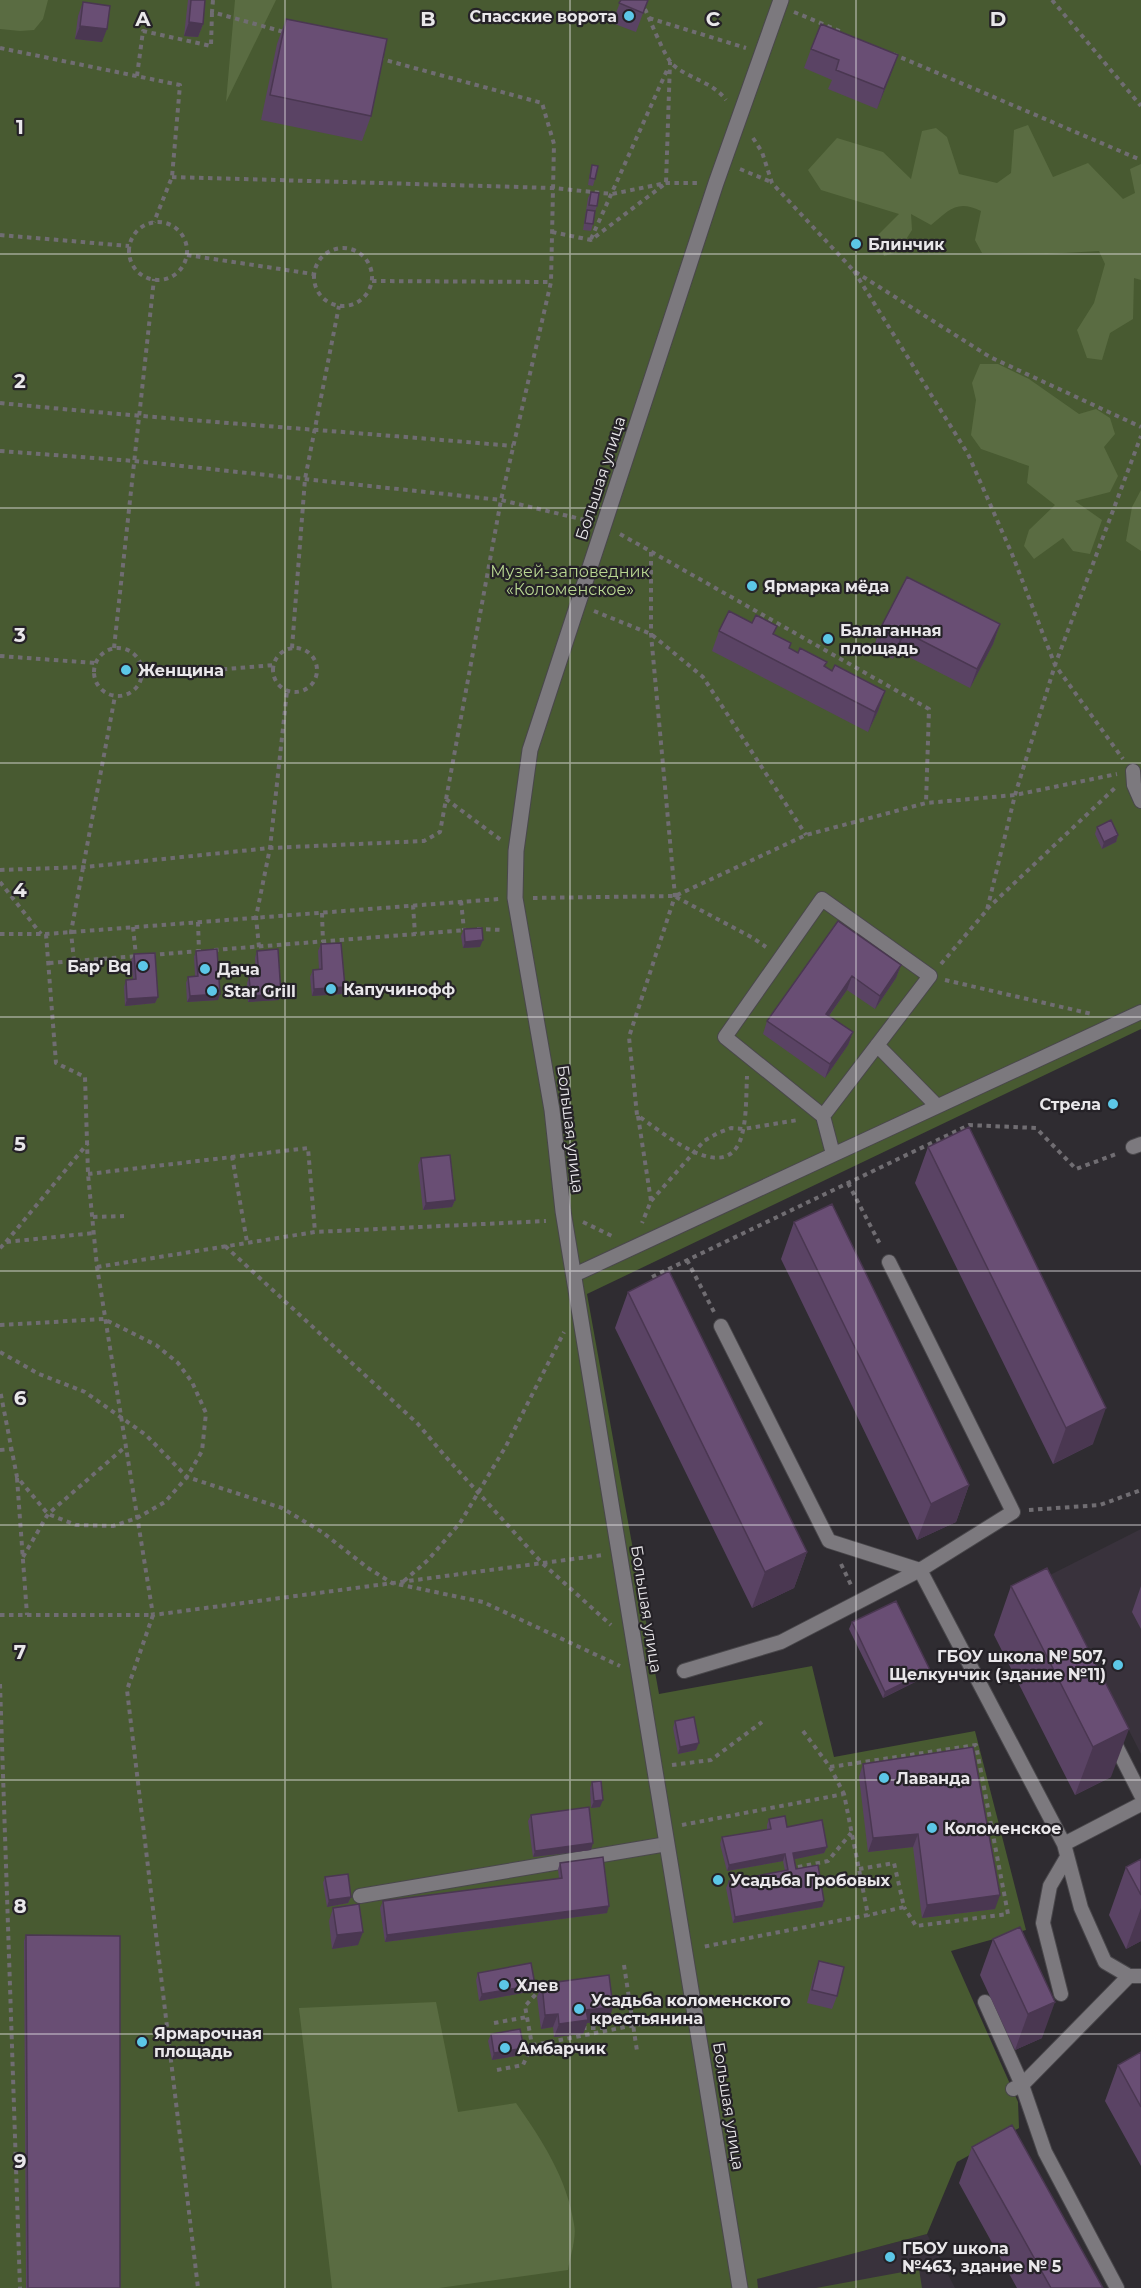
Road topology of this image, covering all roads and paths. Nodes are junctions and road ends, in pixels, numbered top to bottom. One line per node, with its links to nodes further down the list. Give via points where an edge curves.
1 (213, 0): 5 (path)
2 (1052, 0): 15 (path)
3 (781, 3): 8 (path); 11 (street, Большая улица)
4 (645, 9): 6 (path)
5 (212, 12): 7 (path); 14 (path, via 211,46 143,31)
6 (649, 18): 11 (path); 13 (path)
7 (291, 33)
8 (845, 34)
9 (0, 48): 14 (path)
10 (889, 52): 17 (path)
11 (761, 53): 16 (street, Большая улица)
12 (369, 55): 23 (path, via 542,103 554,144)
13 (670, 64): 16 (path, via 718,90); 20 (path); 24 (path)
14 (137, 76): 19 (path, via 180,85)
15 (1141, 106)
16 (739, 118): 18 (street, Большая улица); 22 (path, via 762,152)
17 (1141, 160)
18 (723, 162): 21 (street, Большая улица); 22 (path)
19 (172, 177): 23 (path); 25 (path)
20 (666, 183): 21 (path); 24 (path); 28 (path)
21 (716, 183): 47 (street, Большая улица)
22 (772, 183): 31 (path)
23 (553, 188): 24 (path); 26 (path)
24 (612, 194): 28 (path)
25 (154, 222): 29 (path, via 135,232); 30 (path, via 176,227 186,240)
26 (552, 232): 28 (path); 35 (path)
27 (0, 235): 29 (path)
28 (591, 240)
29 (129, 246): 33 (path, via 135,267)
30 (187, 255): 32 (path); 33 (path, via 181,269 169,278)
31 (854, 271): 39 (path, via 990,357); 56 (path, via 968,454)
32 (313, 274): 34 (path, via 319,260 331,250 346,248 360,254 370,266); 36 (path, via 316,289 325,301)
33 (154, 279): 38 (path)
34 (372, 281): 35 (path); 36 (path, via 366,295 354,304)
35 (551, 282): 42 (path)
36 (339, 306): 40 (path)
37 (0, 403): 38 (path)
38 (140, 417): 40 (path); 44 (path)
39 (1141, 427)
40 (315, 429): 42 (path); 45 (path)
41 (1141, 436): 56 (path)
42 (513, 446): 46 (path)
43 (0, 451): 44 (path)
44 (135, 461): 45 (path); 51 (path)
45 (306, 478): 46 (path); 52 (path)
46 (501, 500): 47 (path); 62 (path)
47 (604, 525): 48 (path); 49 (street, Большая улица)
48 (651, 552): 50 (path); 64 (path, via 929,709)
49 (576, 604): 50 (path); 67 (street, Большая улица, via 530,750)
50 (651, 634): 65 (path, via 703,677); 71 (path)
51 (114, 648): 54 (path, via 99,656); 57 (path, via 133,653 141,663)
52 (292, 648): 55 (path, via 280,654); 58 (path, via 312,656 317,669 308,688)
53 (0, 656): 54 (path)
54 (95, 663): 59 (path, via 97,684)
55 (274, 665): 57 (path); 58 (path, via 274,677)
56 (1055, 665): 60 (path); 61 (path)
57 (142, 676): 59 (path, via 130,694)
58 (287, 691): 66 (path)
59 (115, 696): 68 (path)
60 (1132, 771): 61 (path); 63 (lane); 75 (path)
61 (1016, 795): 64 (path); 75 (path)
62 (446, 799): 66 (path, via 440,832 424,841); 67 (path)
63 (1141, 801)
64 (926, 803): 65 (path)
65 (806, 835): 71 (path)
66 (270, 848): 68 (path); 77 (path)
67 (516, 851): 72 (street, Большая улица)
68 (85, 867): 69 (path); 82 (path)
69 (0, 870)
70 (0, 882): 84 (path)
71 (675, 897): 72 (path); 90 (path, via 753,938); 99 (path, via 629,1037)
72 (515, 898): 73 (path); 110 (street, Большая улица, via 552,1110)
73 (462, 901): 74 (path); 81 (path)
74 (413, 905): 76 (path); 85 (path)
75 (987, 910): 93 (path)
76 (321, 913): 77 (path); 86 (path)
77 (256, 917): 78 (path); 87 (path)
78 (198, 922): 79 (path); 88 (path)
79 (133, 927): 82 (path); 89 (path)
80 (482, 929): 81 (path)
81 (464, 930): 85 (path)
82 (71, 933): 84 (path); 91 (path)
83 (0, 934): 84 (path)
84 (44, 934): 92 (path)
85 (415, 934): 86 (path)
86 (323, 942): 87 (path)
87 (259, 946): 88 (path)
88 (199, 951): 89 (path)
89 (136, 956): 91 (path)
90 (780, 957): 93 (lane, via 822,898); 97 (lane, via 725,1037)
91 (74, 961): 92 (path)
92 (49, 963): 102 (path, via 56,1063 85,1077)
93 (930, 976): 95 (path); 96 (lane)
94 (1141, 1012): 95 (lane)
95 (1122, 1021): 98 (lane)
96 (878, 1045): 98 (lane); 100 (lane)
97 (749, 1055): 100 (lane); 101 (path)
98 (936, 1106): 105 (lane)
99 (638, 1115): 104 (path); 109 (path)
100 (823, 1116): 101 (path); 105 (lane)
101 (743, 1129): 104 (path, via 718,1132); 104 (path, via 729,1156 713,1160)
102 (88, 1143): 107 (path); 115 (path)
103 (1137, 1145): 108 (path, via 1076,1169 1036,1128 969,1125)
104 (695, 1153): 109 (path)
105 (833, 1154): 118 (lane)
106 (232, 1156): 107 (path); 114 (path, via 308,1148); 116 (path)
107 (88, 1174): 112 (path)
108 (848, 1183): 120 (path); 121 (path)
109 (651, 1201): 118 (path)
110 (564, 1215): 114 (path); 118 (path); 123 (street, Большая улица)
111 (124, 1216): 112 (path)
112 (93, 1217): 113 (path)
113 (94, 1233): 115 (path); 122 (path)
114 (315, 1233): 116 (path)
115 (6, 1242): 119 (path)
116 (247, 1242): 117 (path)
117 (225, 1246): 122 (path); 138 (path, via 418,1424)
118 (632, 1247): 123 (lane)
119 (0, 1248)
120 (687, 1260): 124 (path); 128 (path)
121 (889, 1262): 139 (lane)
122 (97, 1267): 125 (path)
123 (574, 1275): 143 (street, Большая улица)
124 (652, 1277)
125 (104, 1319): 127 (path); 131 (path); 136 (path, via 156,1345 178,1363 192,1382 206,1413 201,1451)
126 (569, 1322): 138 (path)
127 (0, 1324)
128 (721, 1326): 142 (lane)
129 (0, 1352): 131 (path, via 39,1374 85,1392)
130 (0, 1390): 133 (path)
131 (121, 1417): 132 (path); 136 (path, via 146,1435)
132 (126, 1446): 140 (path); 141 (path)
133 (12, 1449): 134 (path); 135 (path)
134 (0, 1450)
135 (17, 1477): 140 (path); 144 (path)
136 (187, 1477): 141 (path, via 165,1502); 148 (path, via 282,1508)
137 (1141, 1490): 139 (path, via 1100,1505)
138 (479, 1492): 145 (path); 147 (path, via 460,1523)
139 (1013, 1512): 146 (lane)
140 (48, 1514): 141 (path, via 76,1526 113,1526); 144 (path)
141 (137, 1518): 152 (path)
142 (830, 1541): 146 (lane); 149 (path)
143 (620, 1552): 145 (path); 153 (street, Большая улица)
144 (23, 1557): 151 (path)
145 (542, 1563): 147 (path); 153 (path)
146 (920, 1570): 149 (lane); 167 (lane)
147 (404, 1581): 148 (path)
148 (392, 1583): 152 (path); 155 (path, via 483,1602)
149 (860, 1601): 154 (lane, via 782,1642)
150 (0, 1615): 151 (path)
151 (27, 1615): 152 (path)
152 (153, 1615): 190 (path, via 127,1690)
153 (635, 1644): 155 (street, Большая улица)
154 (684, 1671)
155 (639, 1675): 160 (street, Большая улица)
156 (0, 1684): 189 (path)
157 (1104, 1721): 163 (lane)
158 (762, 1722): 160 (path, via 711,1760)
159 (803, 1731): 161 (path)
160 (654, 1767): 166 (street, Большая улица)
161 (830, 1767): 162 (path); 171 (path, via 976,1745 1008,1914 916,1926)
162 (844, 1794): 165 (path); 166 (path, via 693,1821)
163 (1141, 1795)
164 (1141, 1804): 167 (lane)
165 (852, 1833): 168 (path, via 828,1861); 169 (path)
166 (665, 1837): 170 (lane); 173 (street, Большая улица)
167 (1066, 1851): 175 (lane, via 1081,1908 1105,1962); 177 (lane, via 1050,1886 1043,1923)
168 (798, 1867)
169 (859, 1869): 171 (path, via 894,1863); 172 (path)
170 (360, 1896)
171 (903, 1907): 172 (path)
172 (868, 1915): 173 (path)
173 (684, 1949): 179 (street, Большая улица)
174 (624, 1965): 182 (path)
175 (1135, 1976): 188 (lane)
176 (546, 1992): 180 (path, via 537,1993 525,2006)
177 (1061, 1994)
178 (985, 2002): 188 (lane)
179 (697, 2016): 182 (path); 191 (street, Большая улица)
180 (527, 2017): 181 (path); 185 (path)
181 (494, 2023)
182 (633, 2024): 184 (path); 186 (path)
183 (582, 2028): 184 (path)
184 (610, 2028): 185 (path, via 595,2035)
185 (532, 2045): 187 (path, via 523,2065)
186 (637, 2051)
187 (497, 2070)
188 (1017, 2087): 192 (lane, via 1045,2152)
189 (20, 2288)
190 (198, 2288)
191 (740, 2288)
192 (1117, 2288)

